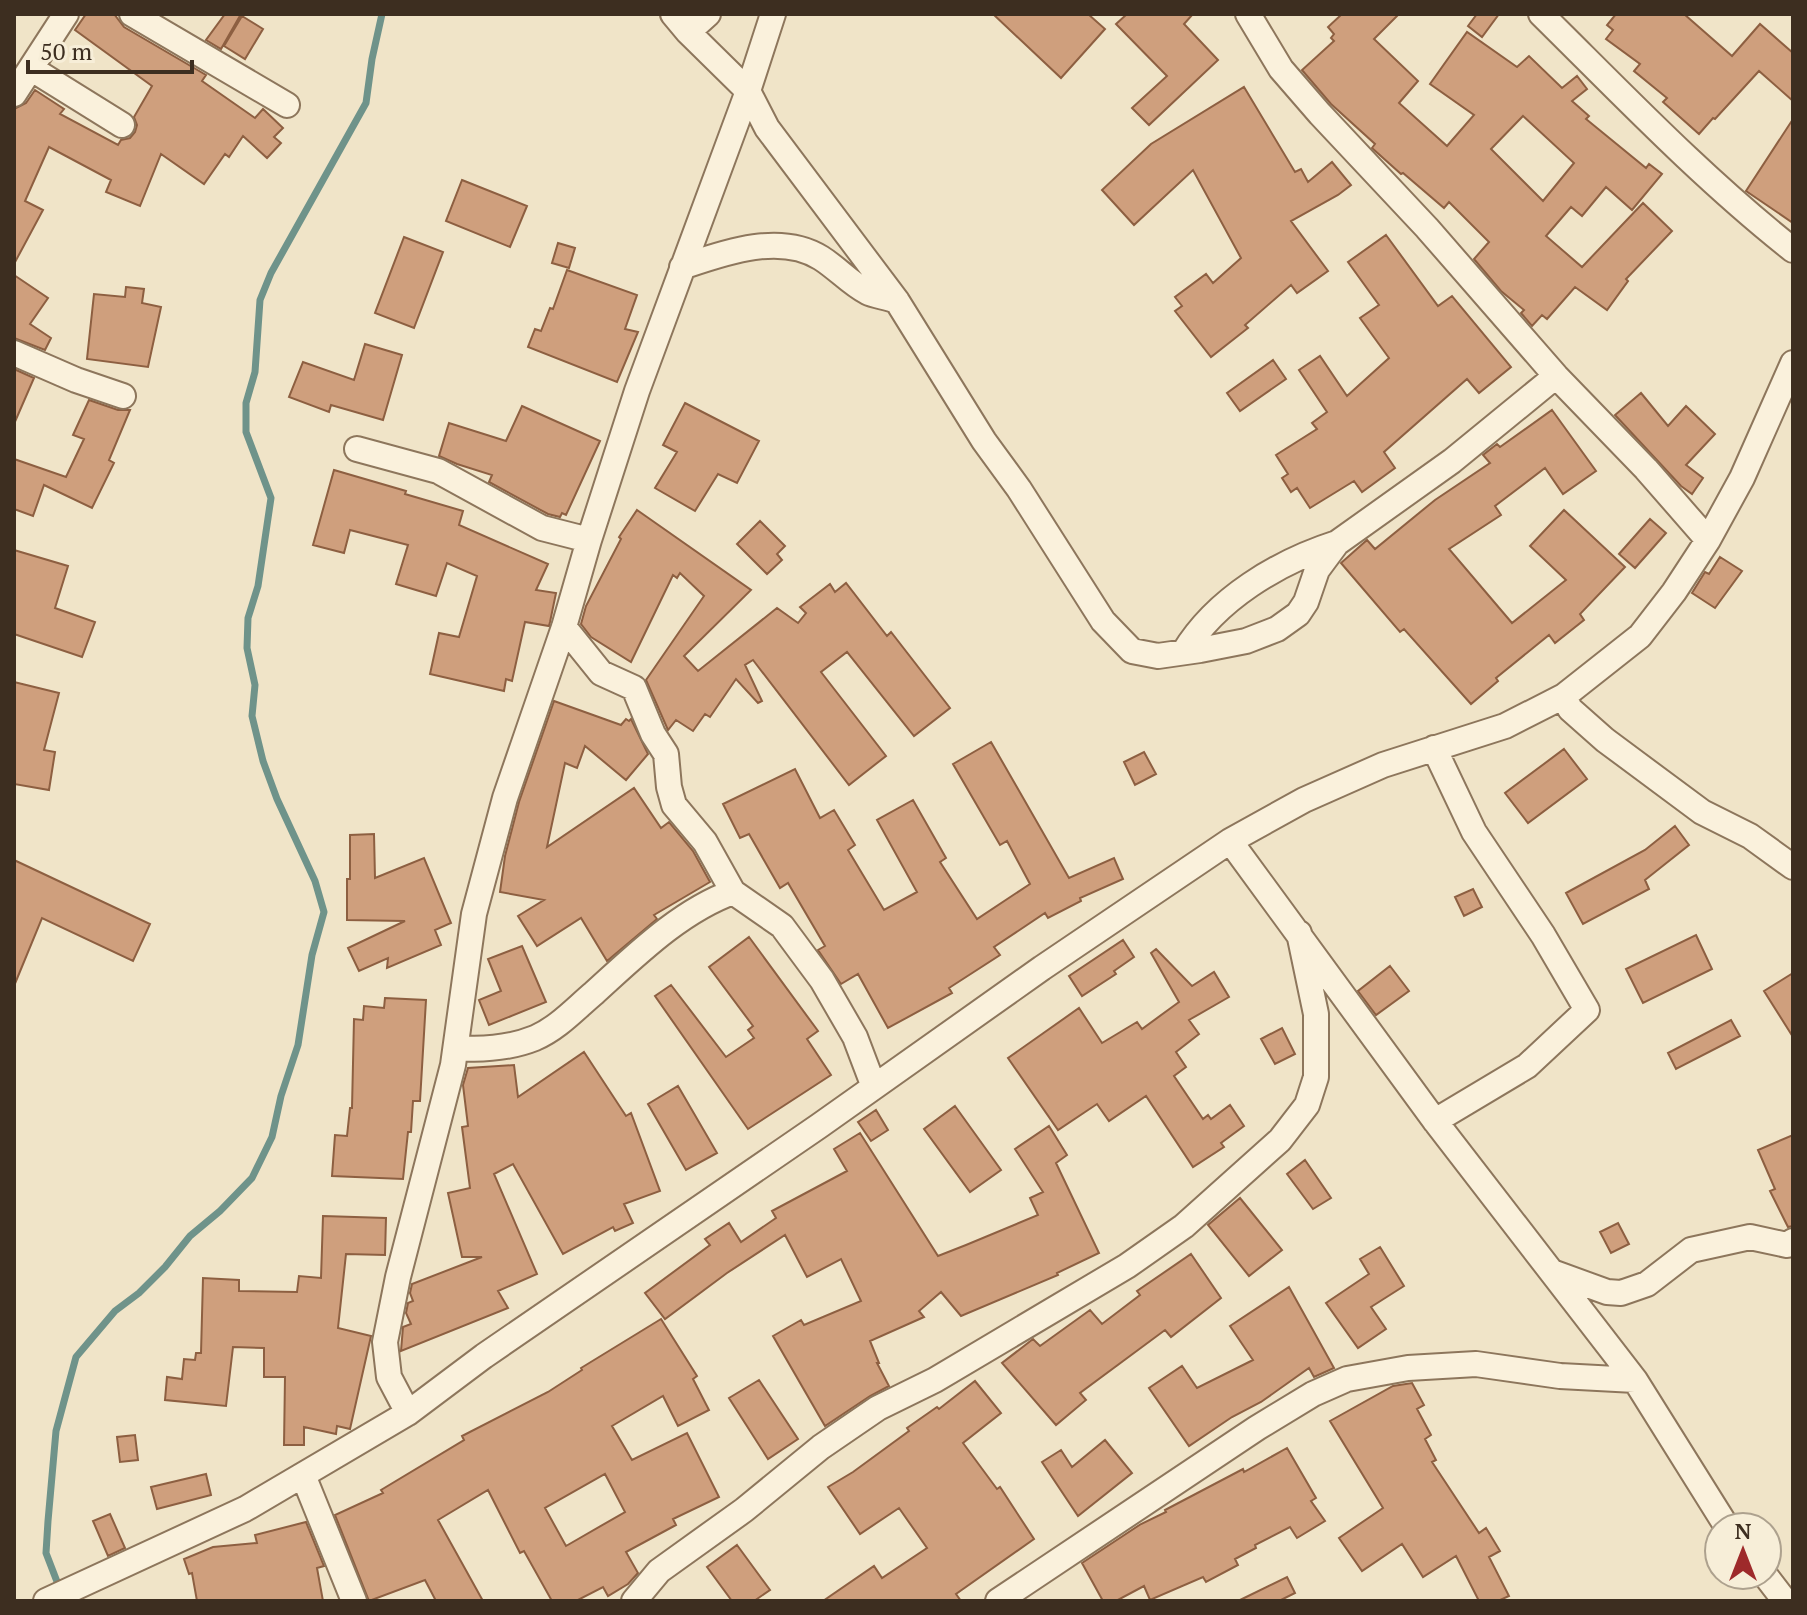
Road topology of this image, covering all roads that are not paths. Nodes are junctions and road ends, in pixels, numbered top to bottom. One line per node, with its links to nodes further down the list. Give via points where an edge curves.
1 (66, 14): 8 (street)
2 (132, 14): 11 (street)
3 (708, 14): 7 (street)
4 (773, 14): 9 (street)
5 (1248, 14): 18 (street, via 1281,69)
6 (1541, 14): 13 (street, via 1745,212)
7 (680, 23): 9 (street)
8 (32, 69): 10 (street); 12 (street)
9 (748, 91): 14 (street); 15 (street, via 767,128)
10 (14, 94)
11 (287, 105)
12 (122, 125)
13 (1793, 250)
14 (682, 267): 15 (street, via 727,251 797,247 820,257 870,294); 21 (street)
15 (897, 301): 25 (street, via 1103,621 1132,651 1158,656)
16 (14, 353): 19 (street)
17 (1793, 363): 22 (street)
18 (1556, 376): 22 (street); 23 (street, via 1452,461)
19 (123, 396)
20 (357, 449): 21 (street, via 438,471 542,528)
21 (589, 540): 24 (street)
22 (1708, 540): 26 (street, via 1640,636)
23 (1337, 543): 25 (street, via 1310,552 1231,597 1197,630); 25 (street, via 1317,570 1298,614 1277,629 1246,641)
24 (564, 627): 30 (street, via 601,673 634,688 666,754 674,805 705,842); 33 (street, via 505,798 474,914)
25 (1184, 652)
26 (1564, 696): 27 (street, via 1505,726); 29 (street, via 1570,709 1605,740 1702,812 1750,836)
27 (1434, 748): 28 (street, via 1304,800); 36 (street, via 1474,832 1587,1010 1527,1066)
28 (1230, 841): 31 (street); 34 (street)
29 (1793, 867)
30 (733, 892): 32 (street, via 782,926); 33 (street, via 683,919 560,1023 508,1046)
31 (1299, 933): 36 (street); 45 (street, via 1316,1014 1316,1077 1307,1105 1280,1140 1184,1226 1127,1266 878,1408 821,1447 659,1571)
32 (855, 1037): 34 (street); 35 (street)
33 (456, 1048): 40 (street, via 385,1342 389,1377)
34 (896, 1071): 35 (street)
35 (874, 1087): 40 (street)
36 (1435, 1121): 38 (street)
37 (1793, 1241): 38 (street, via 1787,1245 1750,1237 1691,1250 1647,1284 1621,1293)
38 (1552, 1272): 39 (street)
39 (1635, 1380): 42 (street); 46 (street, via 1476,1364 1347,1379 1257,1428)
40 (408, 1413): 41 (street)
41 (303, 1475): 43 (street, via 245,1509); 44 (street)
42 (1717, 1511)
43 (46, 1601)
44 (354, 1601)
45 (634, 1601)
46 (998, 1601)

